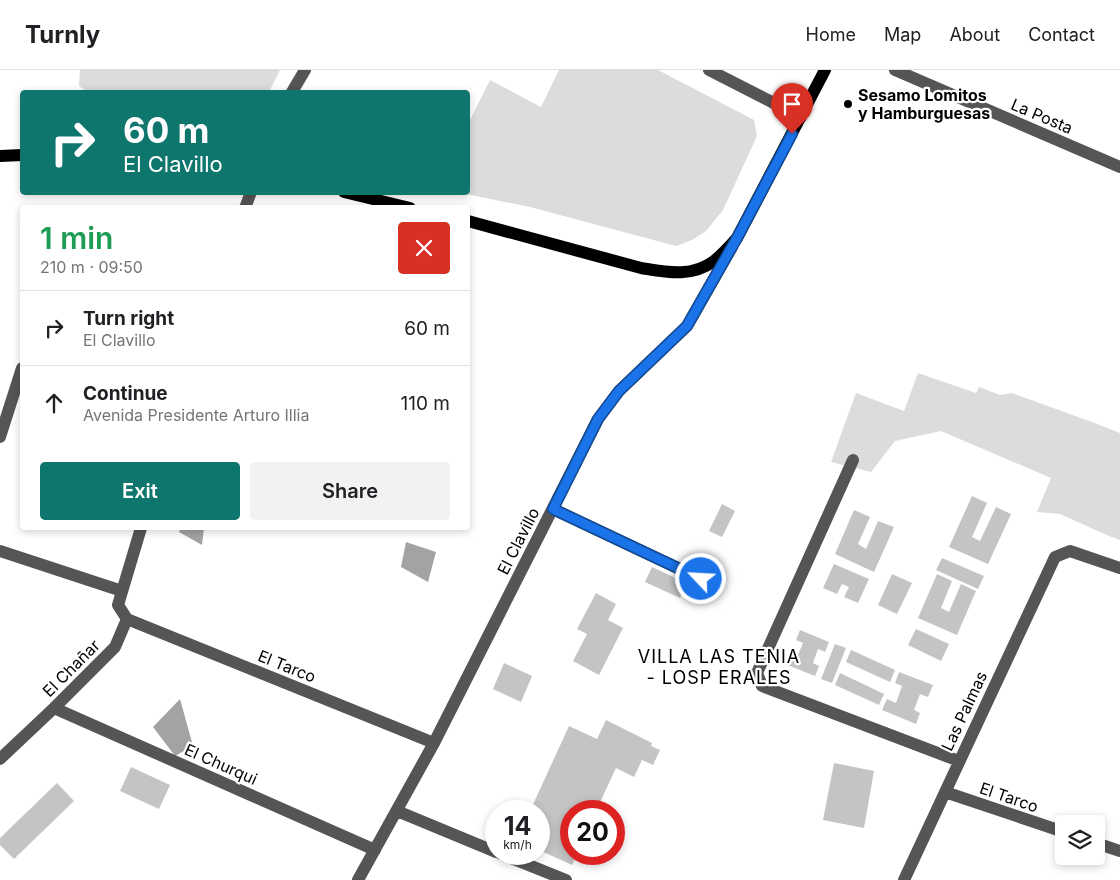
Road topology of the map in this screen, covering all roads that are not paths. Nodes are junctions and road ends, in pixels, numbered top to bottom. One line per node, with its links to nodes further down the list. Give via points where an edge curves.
1 (305, 70): 5 (street)
2 (709, 70): 6 (street)
3 (825, 70): 6 (main road)
4 (895, 70): 9 (street, La Posta)
5 (293, 90)
6 (801, 117): 13 (main road)
7 (20, 155): 8 (main road)
8 (0, 156)
9 (1120, 167)
10 (356, 195): 11 (main road)
11 (398, 205)
12 (470, 222): 13 (main road, via 668,273 692,271 708,265)
13 (737, 238): 17 (street, El Clavillo, via 687,326 619,391 598,419)
14 (20, 374): 15 (street)
15 (0, 437)
16 (853, 460): 27 (street, via 757,673 762,686)
17 (553, 509): 21 (street); 25 (street, El Clavillo)
18 (140, 530): 22 (street)
19 (0, 551): 22 (street)
20 (1120, 568): 27 (street, Las Palmas, via 1070,551 1055,557)
21 (701, 579)
22 (122, 591): 23 (street, via 118,605)
23 (127, 619): 24 (street, El Chañar, via 115,647); 25 (street, El Tarco)
24 (54, 708): 26 (street, El Chañar); 33 (street, El Churqui)
25 (434, 743): 29 (street, El Clavillo)
26 (0, 759)
27 (959, 761): 28 (street, Las Palmas)
28 (944, 792): 30 (street, El Tarco); 38 (street, Las Palmas)
29 (396, 812): 32 (street); 33 (street, El Clavillo)
30 (1055, 829)
31 (1105, 846): 34 (street)
32 (485, 848)
33 (375, 850): 36 (street, El Clavillo)
34 (1120, 851)
35 (528, 865): 37 (street)
36 (358, 880)
37 (566, 880)
38 (904, 880)

